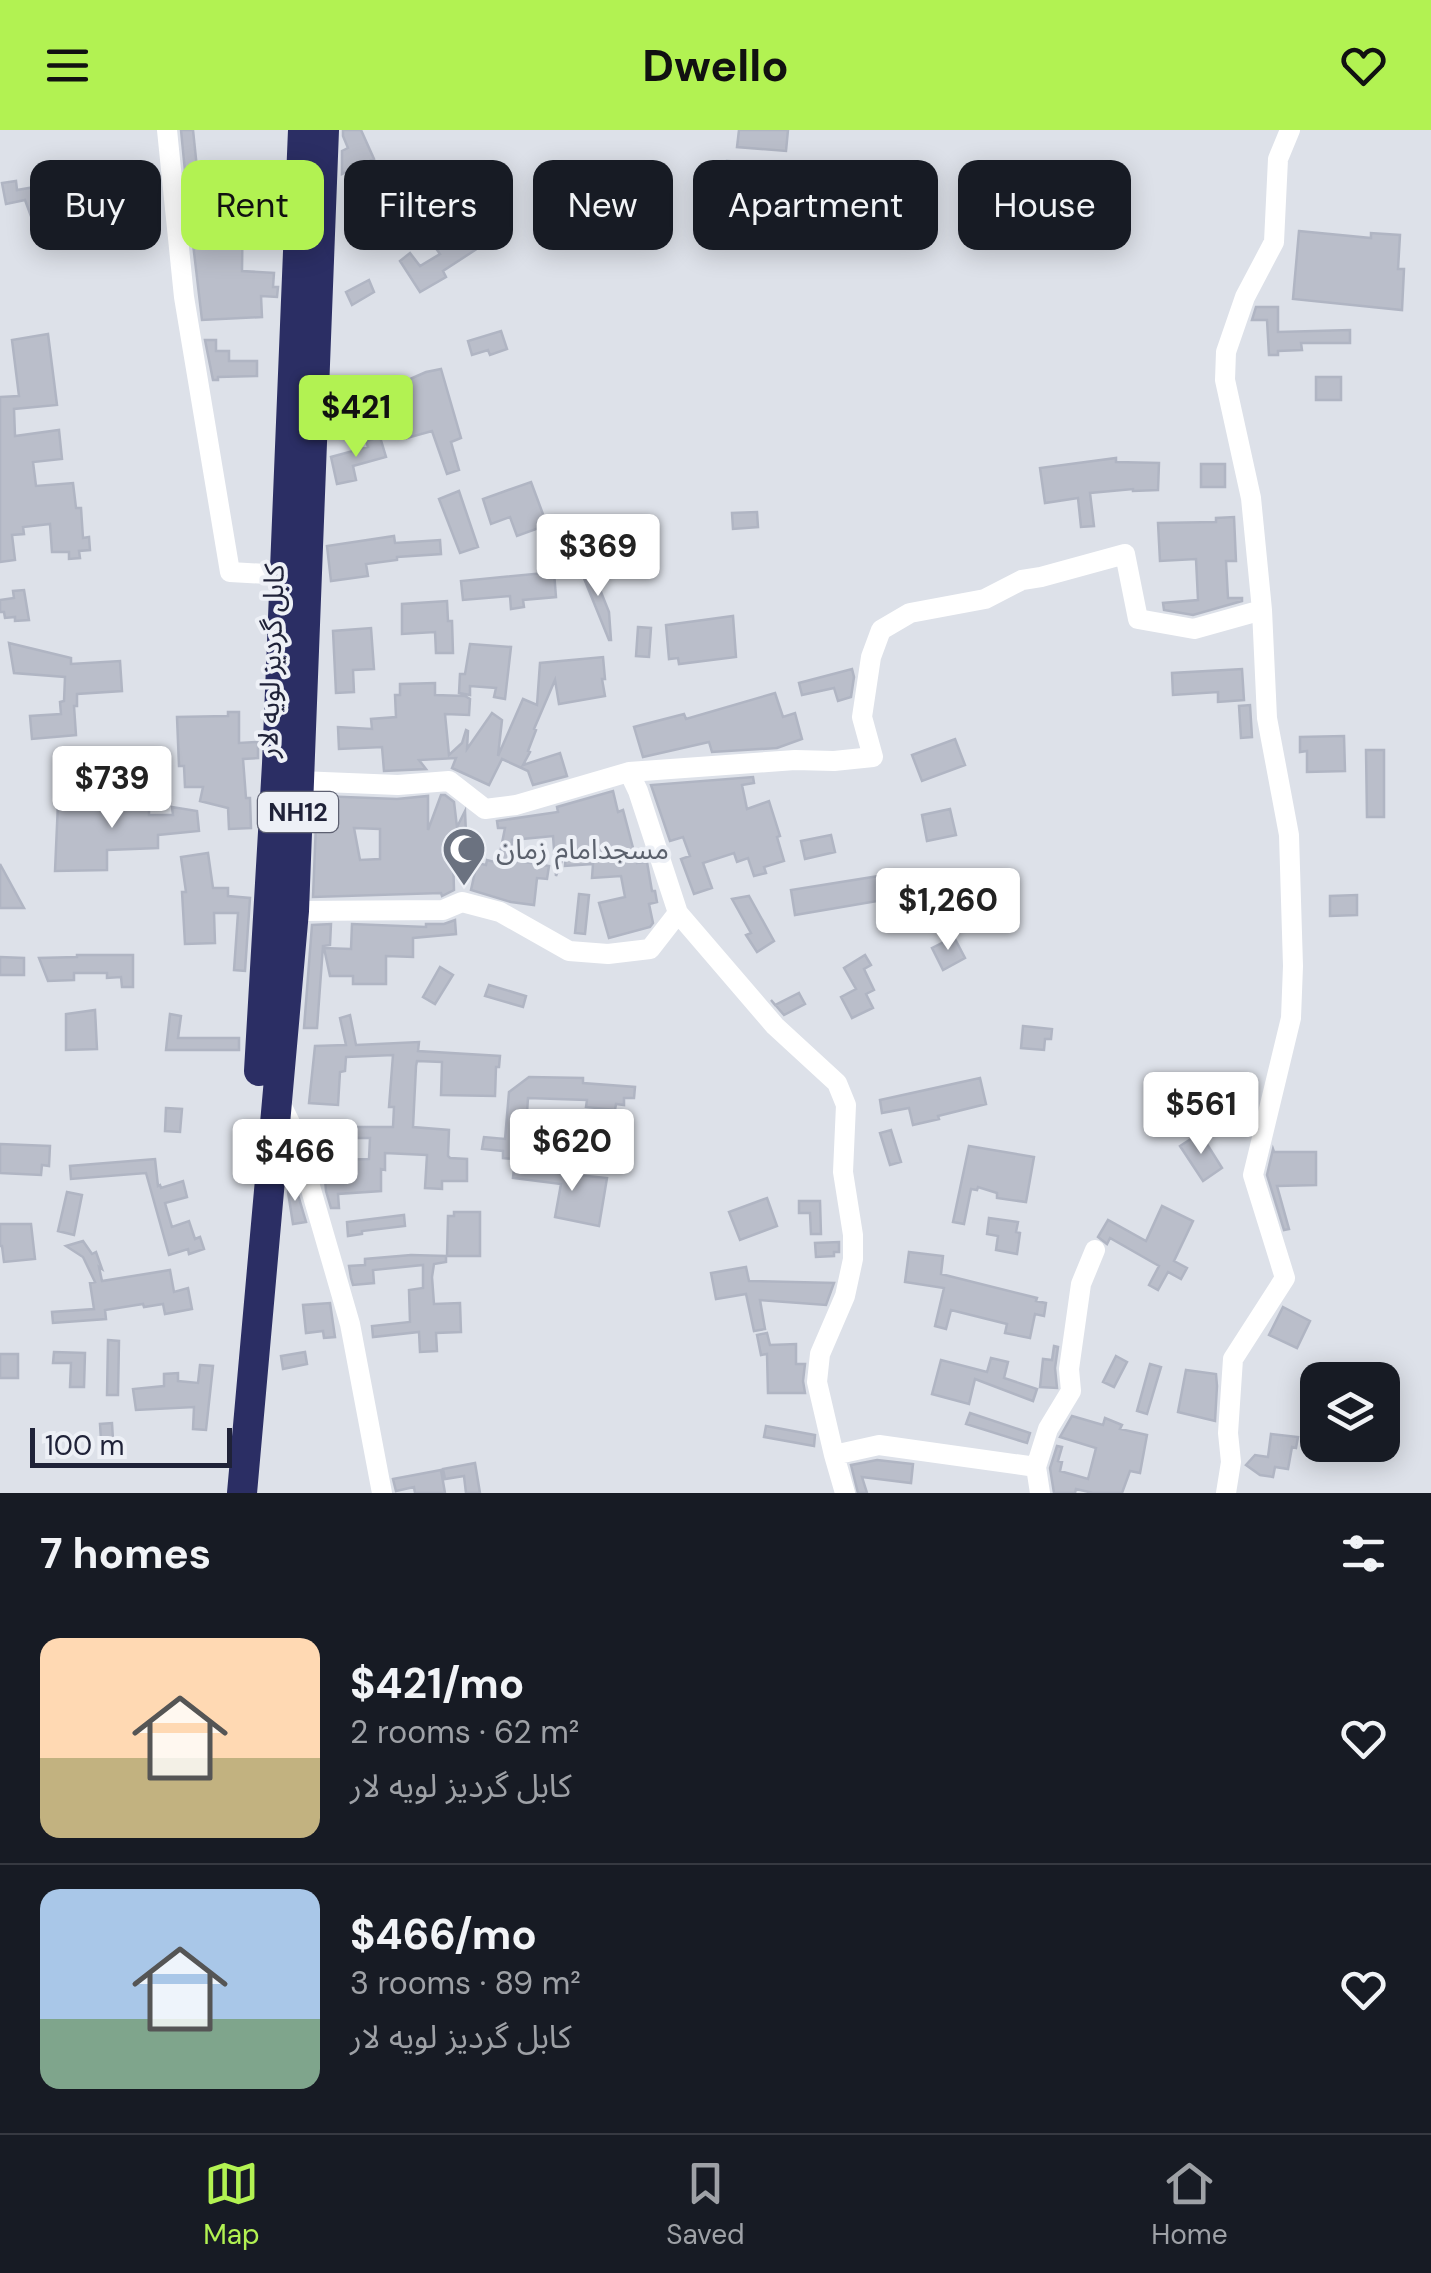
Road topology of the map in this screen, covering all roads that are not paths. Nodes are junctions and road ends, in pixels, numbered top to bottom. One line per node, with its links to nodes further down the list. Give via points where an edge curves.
1 (167, 130): 5 (street, via 184,297 230,572)
2 (303, 130): 5 (highway, کابل گردیز لویه لار / NH12)
3 (324, 130): 8 (highway, کابل گردیز لویه لار / NH12)
4 (1290, 130): 6 (street, via 1278,159 1274,242 1226,352)
5 (285, 575): 15 (highway, کابل گردیز لویه لار / NH12, via 258,1088)
6 (1262, 610): 7 (street, via 1194,629 1138,620 1125,554 1022,580 984,599 910,613 881,630 862,717 873,757); 20 (street, via 1267,718 1289,836 1294,966 1291,1018 1254,1175 1285,1278 1232,1358)
7 (629, 772): 8 (street, via 485,809 449,781); 10 (street)
8 (299, 781): 9 (highway, کابل گردیز لویه لار / NH12)
9 (294, 912): 10 (street, via 443,910 462,902 500,912 568,951 608,954 650,949); 11 (highway, کابل گردیز لویه لار / NH12)
10 (678, 914): 13 (street, via 775,1026 837,1083 846,1106 843,1172 853,1259 817,1382)
11 (276, 1094): 16 (highway, کابل گردیز لویه لار / NH12); 17 (street, via 294,1131 350,1324)
12 (1095, 1250): 14 (street, via 1081,1284 1071,1391 1048,1429)
13 (834, 1455): 14 (street, via 880,1445); 18 (street)
14 (1036, 1468): 19 (street)
15 (224, 1493)
16 (242, 1493)
17 (382, 1493)
18 (846, 1493)
19 (1040, 1493)
20 (1226, 1493)

